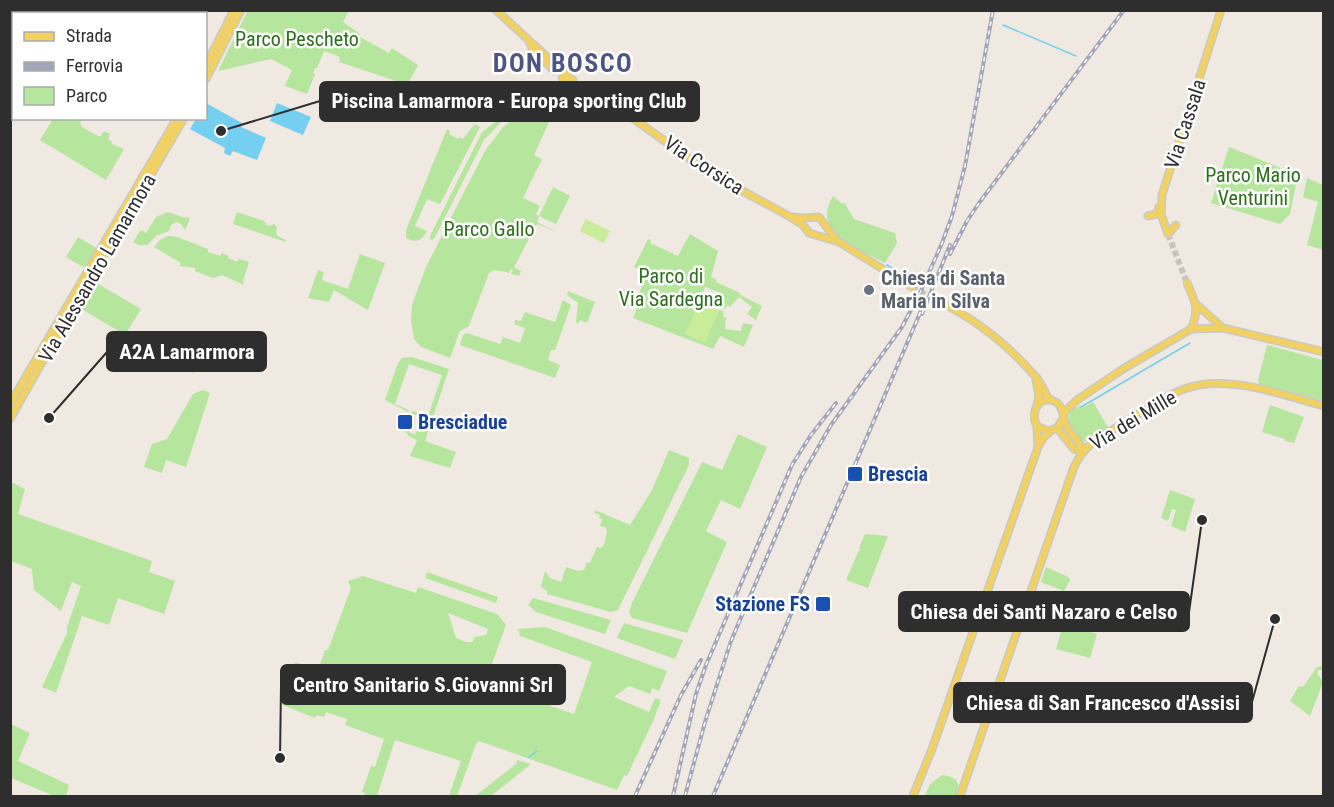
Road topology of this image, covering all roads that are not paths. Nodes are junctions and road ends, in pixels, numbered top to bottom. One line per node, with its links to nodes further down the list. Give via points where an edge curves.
1 (234, 10): 5 (main road)
2 (241, 10): 8 (main road)
3 (496, 10): 6 (main road, via 536,45)
4 (1220, 12): 11 (main road, Via Cassala)
5 (207, 63)
6 (556, 69): 7 (main road, via 563,69); 7 (main road, via 556,78)
7 (564, 76): 12 (main road, Via Corsica, via 619,108 709,173)
8 (207, 77)
9 (176, 120): 30 (main road, Via Alessandro Lamarmora)
10 (183, 120): 35 (main road, Via Alessandro Lamarmora)
11 (1160, 204): 13 (main road, via 1157,214); 16 (main road, via 1168,234)
12 (789, 216): 14 (main road, Via Corsica); 17 (main road, Via Corsica)
13 (1148, 216)
14 (808, 218): 15 (main road, Via Corsica, via 819,217); 17 (main road)
15 (824, 224): 18 (main road); 19 (main road, Via Corsica)
16 (1176, 225)
17 (806, 228): 18 (main road, Via Corsica)
18 (818, 234): 19 (main road, Via Corsica)
19 (838, 242): 21 (main road, Via Corsica)
20 (1187, 283): 23 (main road)
21 (912, 287)
22 (936, 300): 27 (main road, via 964,313)
23 (1196, 304): 24 (main road); 25 (main road, via 1197,315)
24 (1223, 328): 25 (main road); 26 (main road)
25 (1191, 329): 29 (main road)
26 (1323, 352)
27 (1036, 376): 28 (main road); 32 (main road)
28 (1050, 400): 31 (main road); 32 (main road)
29 (1074, 402): 31 (main road); 34 (main road)
30 (10, 404)
31 (1058, 404): 34 (main road)
32 (1037, 405): 36 (main road, via 1033,415)
33 (1323, 406): 39 (main road, Via dei Mille, via 1250,386 1199,385 1175,393)
34 (1064, 415): 37 (main road); 39 (main road)
35 (10, 419)
36 (1037, 426): 37 (main road, via 1042,430); 38 (main road)
37 (1054, 429): 38 (main road); 39 (main road)
38 (1038, 447): 40 (main road)
39 (1083, 451): 41 (main road, via 1074,467)
40 (913, 796)
41 (960, 796)

